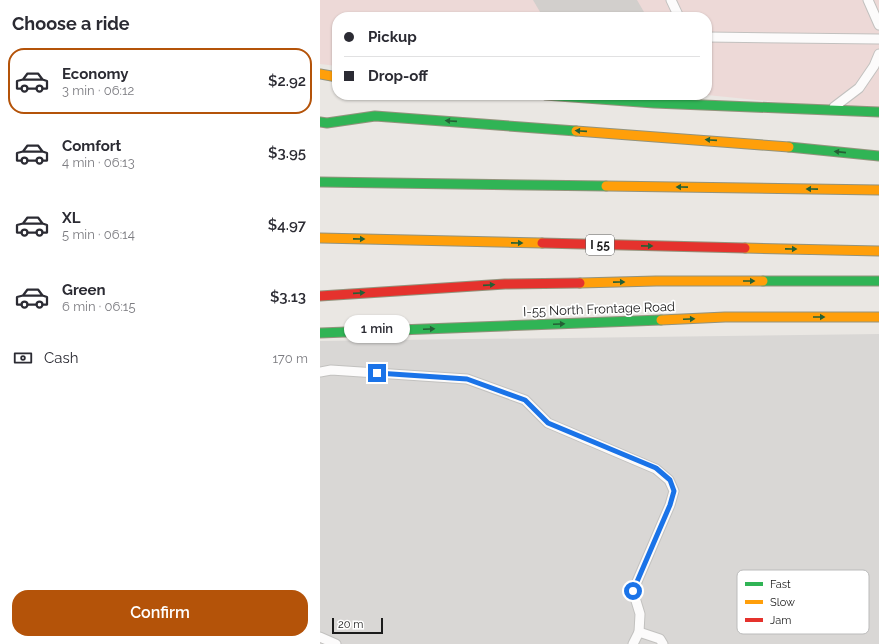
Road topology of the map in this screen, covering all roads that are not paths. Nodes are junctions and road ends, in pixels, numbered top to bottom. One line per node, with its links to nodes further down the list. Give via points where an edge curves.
1 (671, 0): 3 (lane)
2 (868, 0): 4 (lane)
3 (677, 12)
4 (879, 24)
5 (712, 37): 6 (lane)
6 (879, 39)
7 (879, 54): 12 (lane, via 859,88)
8 (320, 74): 9 (main road)
9 (332, 76)
10 (613, 100): 11 (main road, via 654,103)
11 (685, 100): 12 (main road)
12 (831, 110): 14 (main road)
13 (344, 111): 15 (main road)
14 (879, 112)
15 (375, 116): 16 (main road); 17 (main road, one-way to 15, via 761,144)
16 (320, 122)
17 (879, 156)
18 (320, 182): 19 (main road, one-way to 18)
19 (879, 190)
20 (320, 238): 21 (main road, I 55, one-way to 21)
21 (879, 251)
22 (879, 281): 23 (main road, one-way to 22, via 506,284)
23 (320, 296)
24 (879, 317): 25 (main road, I-55 North Frontage Road, one-way to 24, via 725,317)
25 (320, 333)
26 (320, 372): 27 (lane, via 331,370 467,379 525,400 548,423 656,468 670,480 674,491 633,591 640,614)
27 (639, 632): 30 (lane); 31 (lane, via 660,638)
28 (320, 636): 29 (lane)
29 (336, 644)
30 (633, 644)
31 (663, 644)

